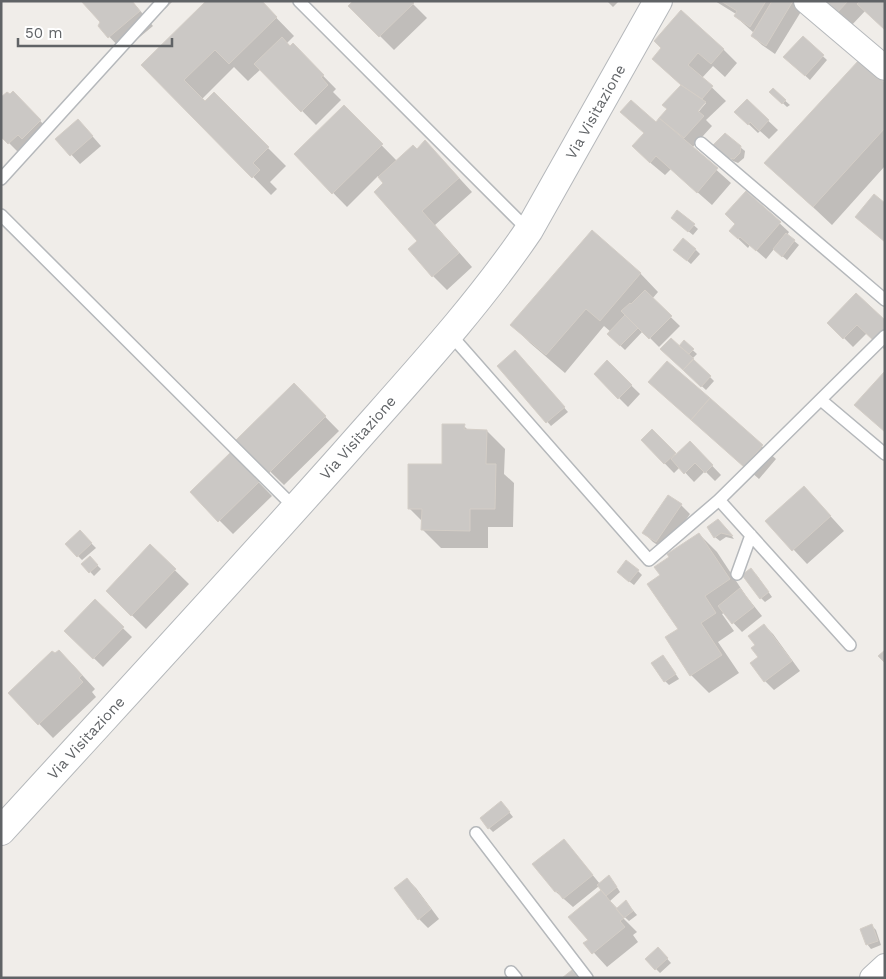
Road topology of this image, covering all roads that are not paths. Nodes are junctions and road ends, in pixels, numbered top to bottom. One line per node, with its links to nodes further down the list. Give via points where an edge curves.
1 (163, 1): 7 (lane)
2 (300, 1): 9 (lane)
3 (658, 1): 9 (street, Via Visitazione)
4 (806, 1): 5 (street)
5 (885, 68)
6 (701, 143): 10 (lane)
7 (1, 179)
8 (1, 215): 16 (lane)
9 (529, 230): 11 (street, Via Visitazione)
10 (885, 300)
11 (450, 334): 15 (lane, via 649,560); 16 (street, Via Visitazione)
12 (885, 336): 13 (lane)
13 (821, 400): 14 (lane); 15 (lane)
14 (885, 454)
15 (719, 500): 17 (lane)
16 (296, 508): 20 (street, Via Visitazione)
17 (752, 535): 18 (lane); 19 (lane)
18 (737, 574)
19 (850, 645)
20 (1, 831)
21 (476, 833): 23 (lane)
22 (885, 966): 24 (street)
23 (587, 978)
24 (872, 978)

